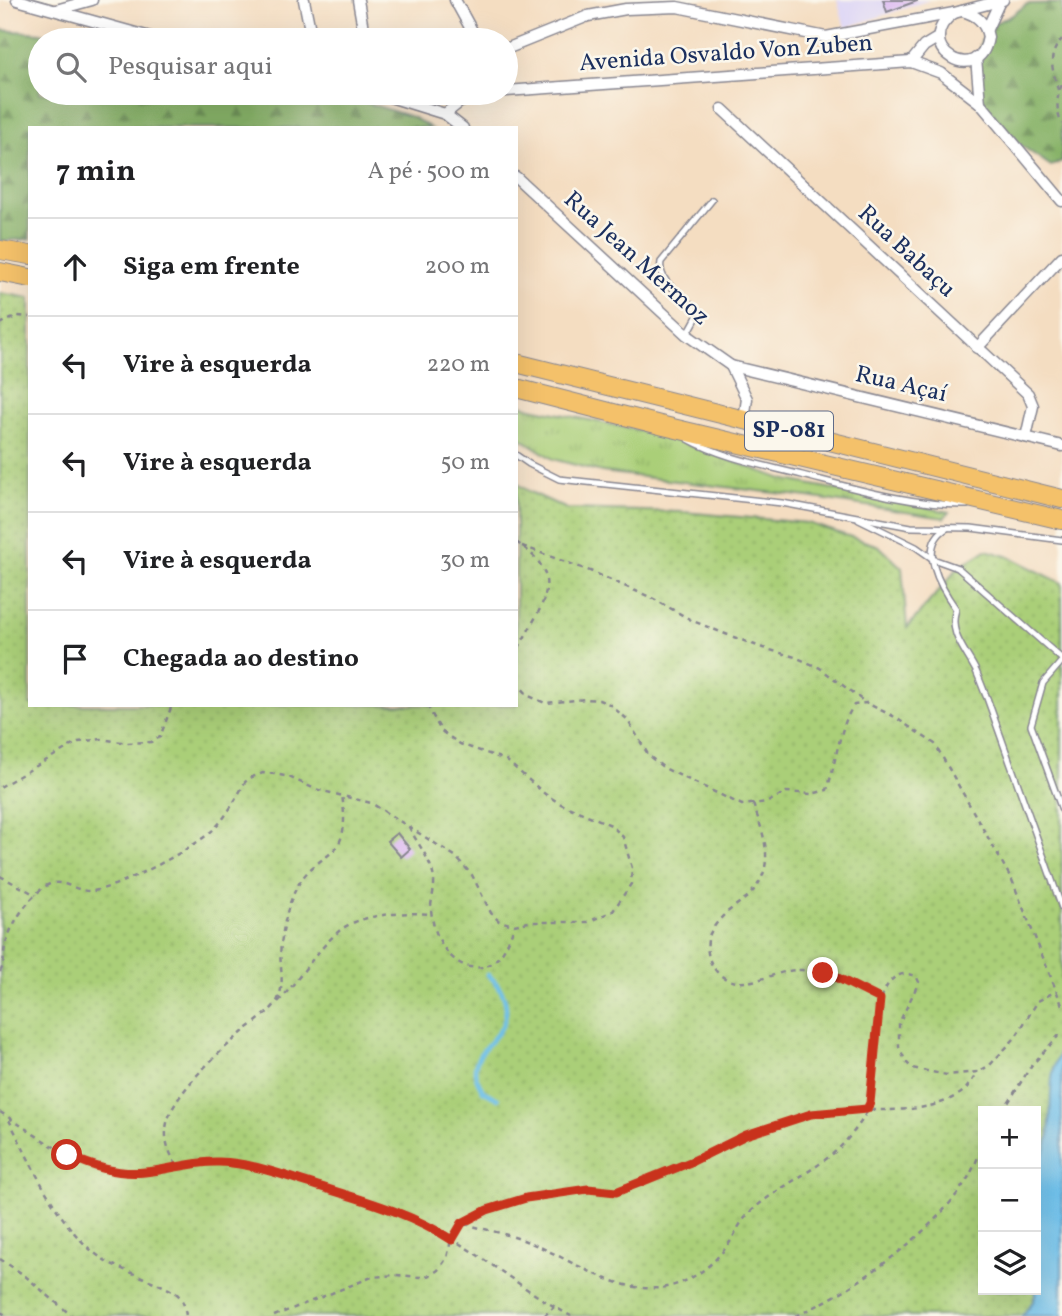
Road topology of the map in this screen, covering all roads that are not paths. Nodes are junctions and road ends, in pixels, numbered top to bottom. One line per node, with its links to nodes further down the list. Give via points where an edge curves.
1 (18, 0): 8 (street)
2 (92, 0): 8 (street)
3 (304, 0): 10 (street)
4 (358, 0): 11 (street)
5 (455, 0): 12 (street)
6 (1001, 0): 7 (street); 13 (street)
7 (957, 8): 13 (street, via 976,16); 14 (street, via 943,23); 15 (street, via 826,37 677,7 626,9 588,16)
8 (54, 11): 9 (street)
9 (117, 28)
10 (310, 28)
11 (363, 28)
12 (470, 28)
13 (986, 29): 16 (street, via 987,46)
14 (939, 37): 17 (street, via 942,50); 18 (street, via 924,46)
15 (518, 44)
16 (976, 58): 17 (street, via 965,62); 21 (street)
17 (952, 59): 19 (street)
18 (912, 62): 19 (street); 20 (street, Avenida Osvaldo Von Zuben)
19 (956, 83): 21 (street)
20 (518, 90)
21 (980, 103): 29 (street)
22 (416, 105): 25 (street)
23 (456, 105): 25 (street)
24 (722, 109): 36 (street, Rua Babaçu)
25 (445, 114): 26 (street)
26 (460, 126)
27 (518, 179): 35 (street, Rua Jean Mermoz)
28 (712, 200): 35 (lane, via 662,262 660,271 698,315)
29 (1062, 201)
30 (0, 250): 31 (main road)
31 (28, 255)
32 (1062, 257): 36 (street)
33 (0, 272): 34 (main road)
34 (28, 278)
35 (687, 335): 38 (street, Rua Jean Mermoz)
36 (977, 348): 41 (street, Rua Babaçu, via 1028,394 1033,406)
37 (518, 363): 40 (main road, SP-081)
38 (731, 366): 40 (street, via 747,399); 41 (street, Rua Açaí)
39 (518, 389): 46 (main road, SP-081)
40 (744, 419): 44 (main road, SP-081)
41 (1026, 437): 42 (street, Rua Açaí)
42 (1062, 446)
43 (518, 456): 45 (lane, via 559,479 782,503)
44 (1062, 499)
45 (853, 517): 47 (lane); 49 (lane)
46 (1062, 520)
47 (947, 528): 48 (lane); 49 (lane, via 938,533 932,546)
48 (1062, 540)
49 (933, 559): 50 (lane, via 958,568); 52 (lane, via 940,587 956,608 954,631 987,698)
50 (1062, 660): 51 (lane, via 1043,683 1031,724)
51 (1062, 810)
52 (1062, 908)

